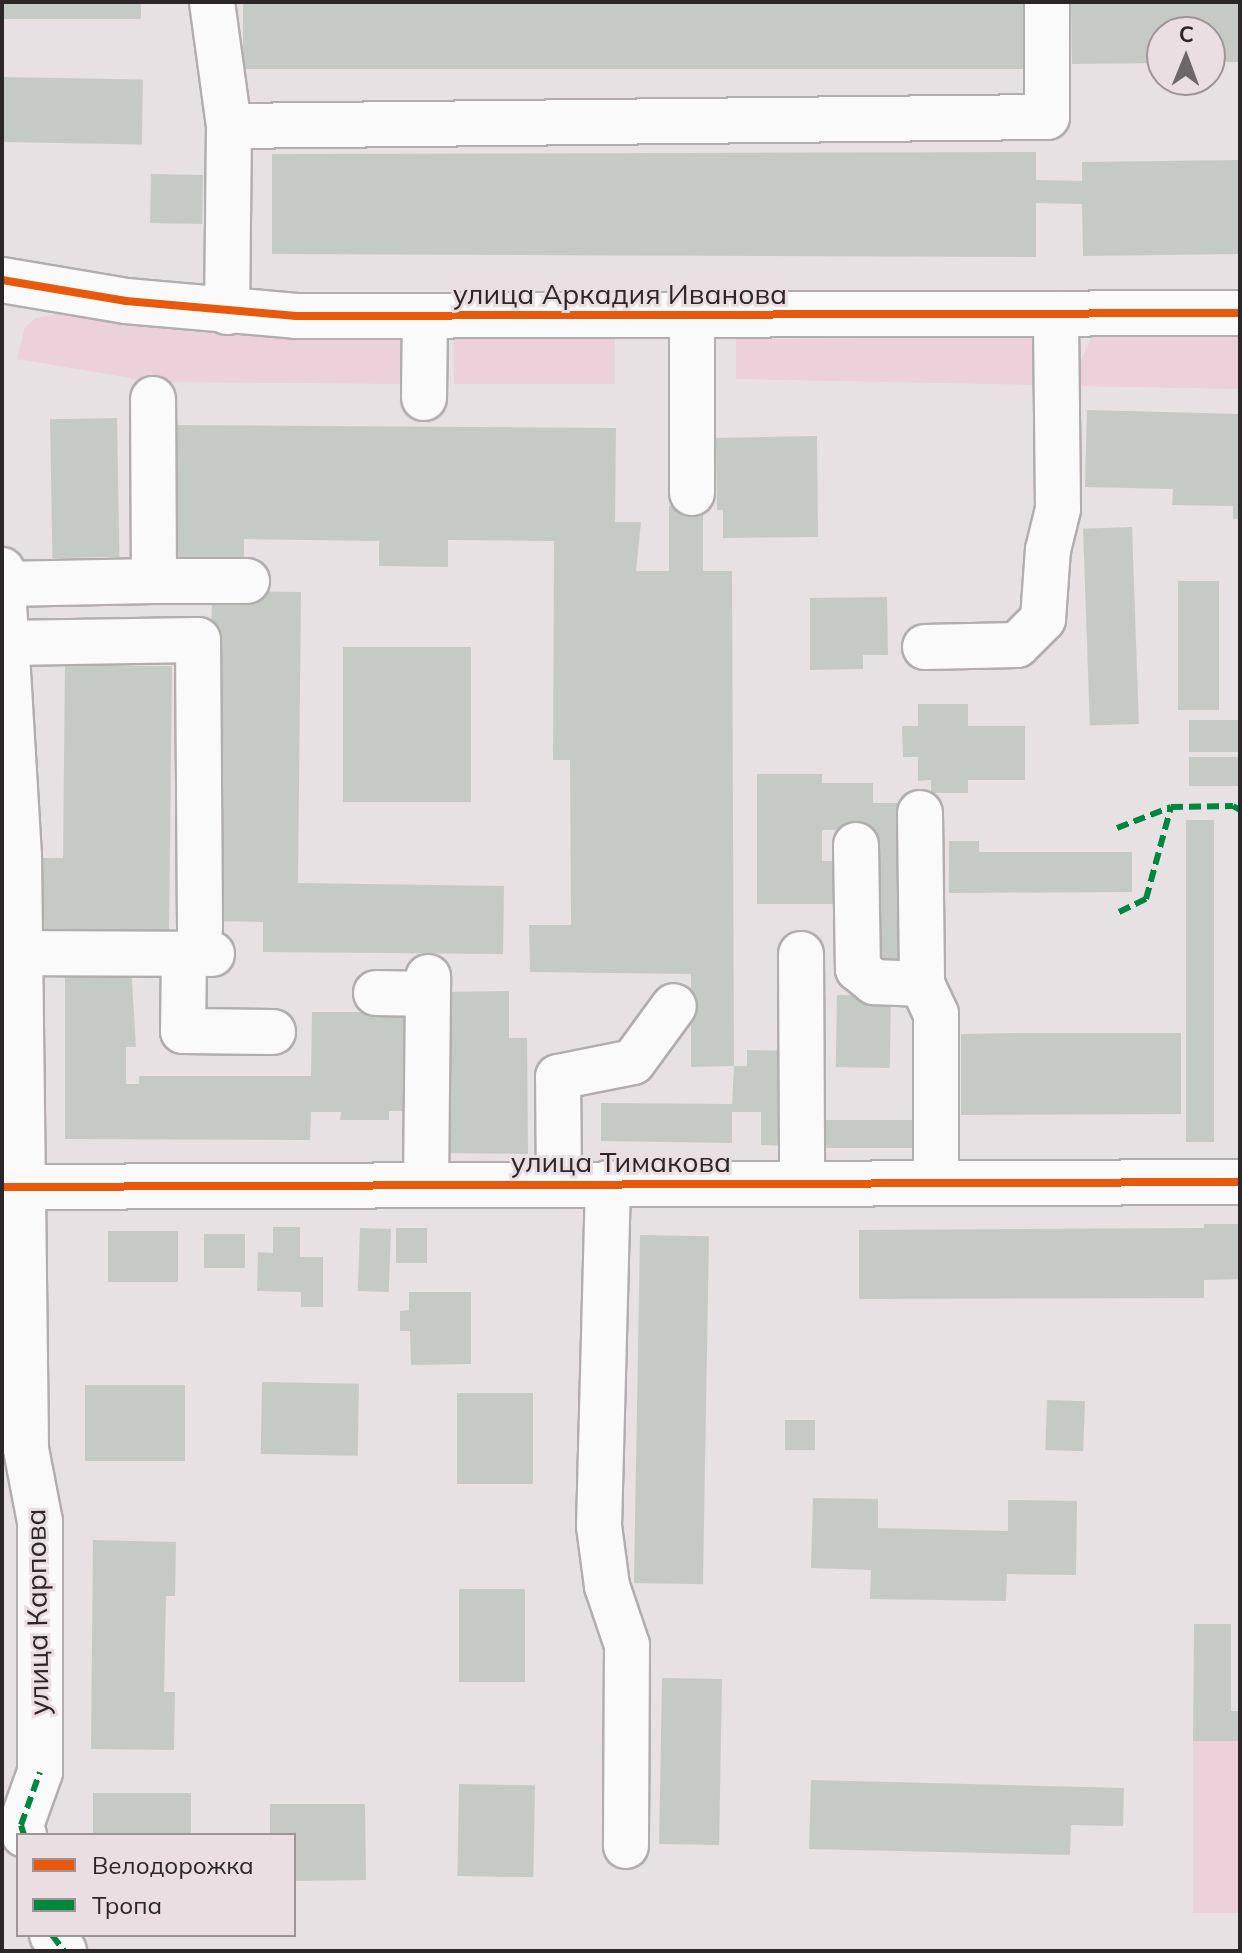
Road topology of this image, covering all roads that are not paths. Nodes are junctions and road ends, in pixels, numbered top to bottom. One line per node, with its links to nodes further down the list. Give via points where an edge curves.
1 (212, 2): 3 (street)
2 (1047, 2): 3 (street, via 1047,117)
3 (229, 126): 5 (street)
4 (2, 283): 5 (street, улица Аркадия Иванова)
5 (227, 312): 9 (street, улица Аркадия Иванова)
6 (1240, 313): 7 (street, улица Аркадия Иванова)
7 (1056, 314): 8 (street, улица Аркадия Иванова); 18 (street, via 1058,509 1048,550 1043,619 1017,645)
8 (692, 316): 9 (street, улица Аркадия Иванова); 12 (street)
9 (425, 317): 10 (street)
10 (424, 398)
11 (153, 399): 14 (street)
12 (692, 493)
13 (2, 570): 16 (street, улица Карпова)
14 (154, 581): 15 (street); 16 (street)
15 (247, 581)
16 (3, 584): 17 (street, улица Карпова)
17 (6, 643): 21 (street, via 198,640); 22 (street, улица Карпова)
18 (925, 647)
19 (920, 813): 24 (street)
20 (856, 845): 24 (street, via 858,969 874,982)
21 (199, 946): 22 (street); 27 (street, via 183,1031)
22 (21, 953): 34 (street, улица Карпова)
23 (801, 954): 31 (street)
24 (922, 984): 28 (street, via 936,1014)
25 (376, 993): 32 (street, via 428,985)
26 (674, 1006): 33 (street, via 633,1062 558,1077)
27 (273, 1032)
28 (936, 1182): 29 (street, улица Тимакова); 31 (street, улица Тимакова)
29 (1240, 1182)
30 (608, 1183): 31 (street, улица Тимакова); 33 (street, улица Тимакова); 36 (street, via 599,1526 607,1586 627,1645)
31 (802, 1183)
32 (426, 1184): 33 (street, улица Тимакова); 34 (street, улица Тимакова)
33 (559, 1184)
34 (11, 1187): 35 (street, улица Карпова, via 26,1449 40,1522 40,1772 21,1825)
35 (23, 1833)
36 (626, 1846)

